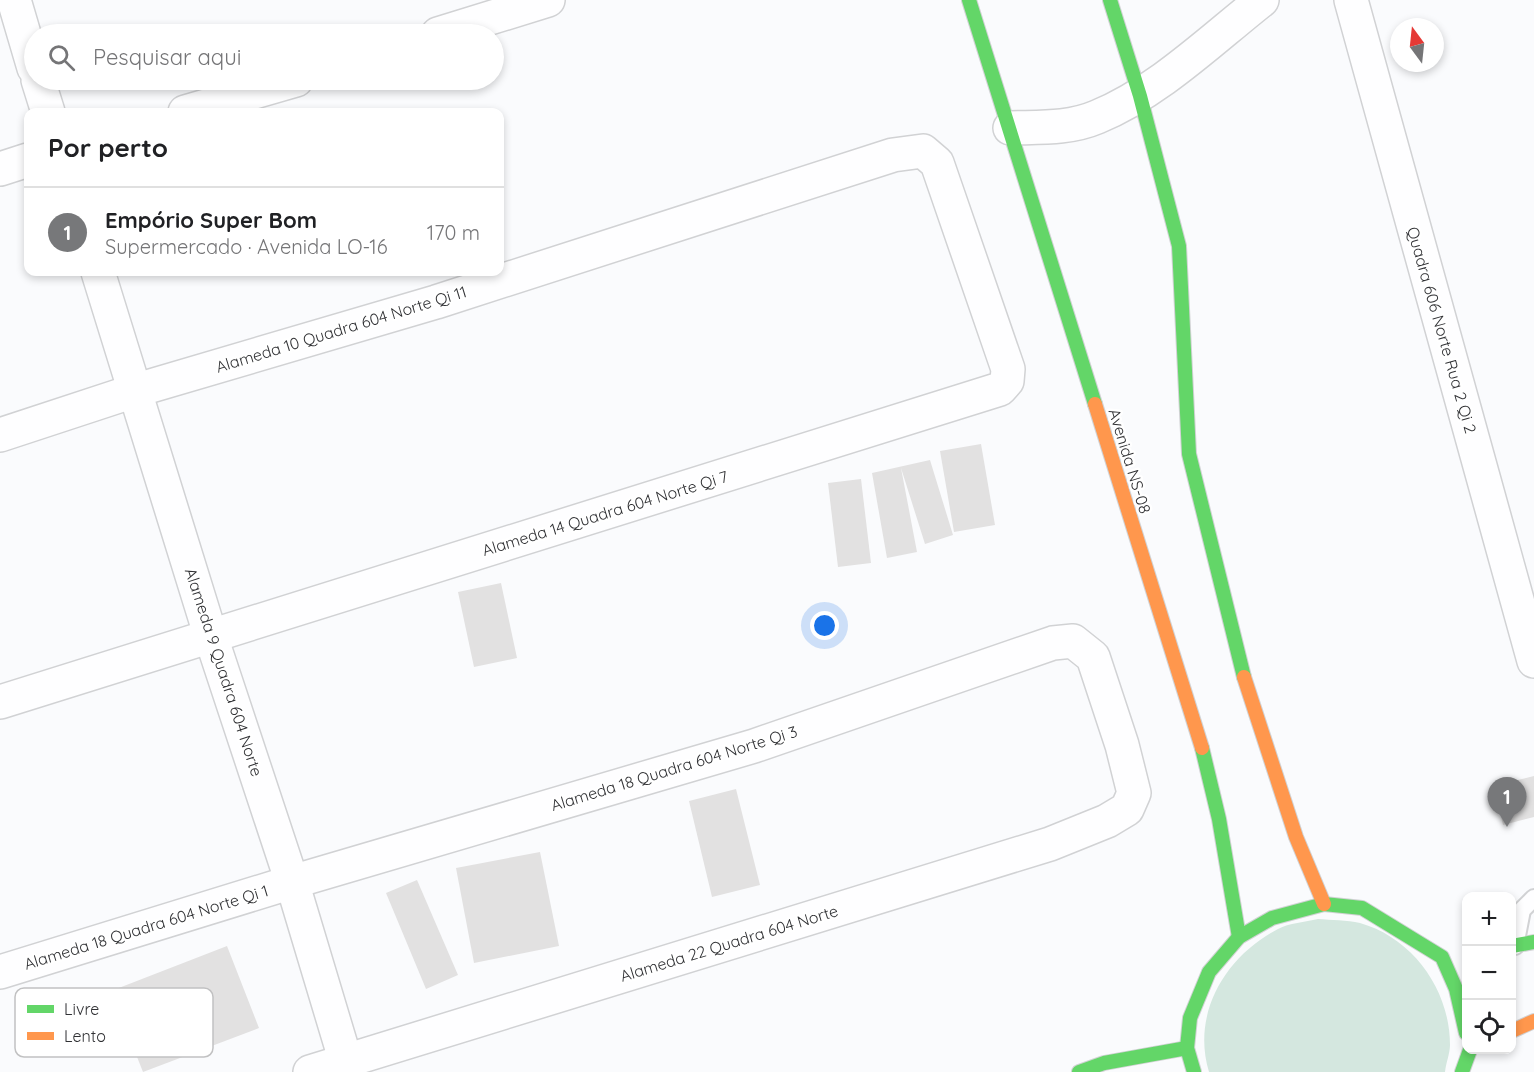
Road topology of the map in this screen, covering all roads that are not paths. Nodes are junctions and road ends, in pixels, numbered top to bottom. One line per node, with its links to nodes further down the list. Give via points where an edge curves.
1 (14, 0): 8 (street)
2 (548, 0): 7 (street)
3 (969, 0): 14 (street, Avenida NS-08)
4 (1110, 0): 11 (street)
5 (1262, 0): 11 (street)
6 (1351, 0): 22 (street, Quadra 606 Norte Rua 2 Qi 2)
7 (470, 24)
8 (24, 34)
9 (41, 90): 12 (street)
10 (261, 90): 13 (street)
11 (1140, 96): 14 (street, via 1095,118 1057,127); 27 (street, via 1179,246 1189,454 1239,661 1296,837)
12 (47, 108)
13 (199, 108)
14 (1010, 128): 28 (street, Avenida NS-08, via 1202,748 1219,819)
15 (923, 151): 19 (street, Alameda 10 Quadra 604 Norte Qi 11, via 893,155 436,302); 21 (street, Alameda 14 Quadra 604 Norte Qi 7, via 937,163 1008,369 1007,381 1000,389)
16 (24, 161): 17 (street)
17 (0, 169)
18 (99, 276): 19 (street, Alameda 9 Quadra 604 Norte)
19 (137, 390): 20 (street, Alameda 10 Quadra 604 Norte Qi 11); 21 (street, Alameda 9 Quadra 604 Norte)
20 (0, 435)
21 (211, 637): 23 (street, Alameda 14 Quadra 604 Norte Qi 7); 25 (street, Alameda 9 Quadra 604 Norte)
22 (1534, 661)
23 (0, 702)
24 (1134, 793): 25 (street, Alameda 18 Quadra 604 Norte Qi 3, via 1093,657 1073,641 1053,643 754,746); 40 (street, Alameda 22 Quadra 604 Norte, via 1127,809 1050,844)
25 (292, 882): 34 (street, Alameda 18 Quadra 604 Norte Qi 1); 40 (street, Alameda 9 Quadra 604 Norte)
26 (1534, 898): 29 (lane, via 1522,910)
27 (1324, 904): 28 (street, via 1272,918); 33 (street, via 1362,908)
28 (1239, 937): 38 (street, via 1209,972 1190,1018)
29 (1516, 937)
30 (1534, 942): 31 (street)
31 (1516, 946)
32 (1458, 955): 33 (street)
33 (1442, 957): 35 (street)
34 (0, 972)
35 (1462, 1013)
36 (1534, 1021): 37 (street)
37 (1516, 1029)
38 (1187, 1048): 42 (street); 43 (street)
39 (1469, 1054): 44 (street)
40 (347, 1067): 41 (street, Alameda 22 Quadra 604 Norte)
41 (310, 1072)
42 (1079, 1072)
43 (1194, 1072)
44 (1462, 1072)

